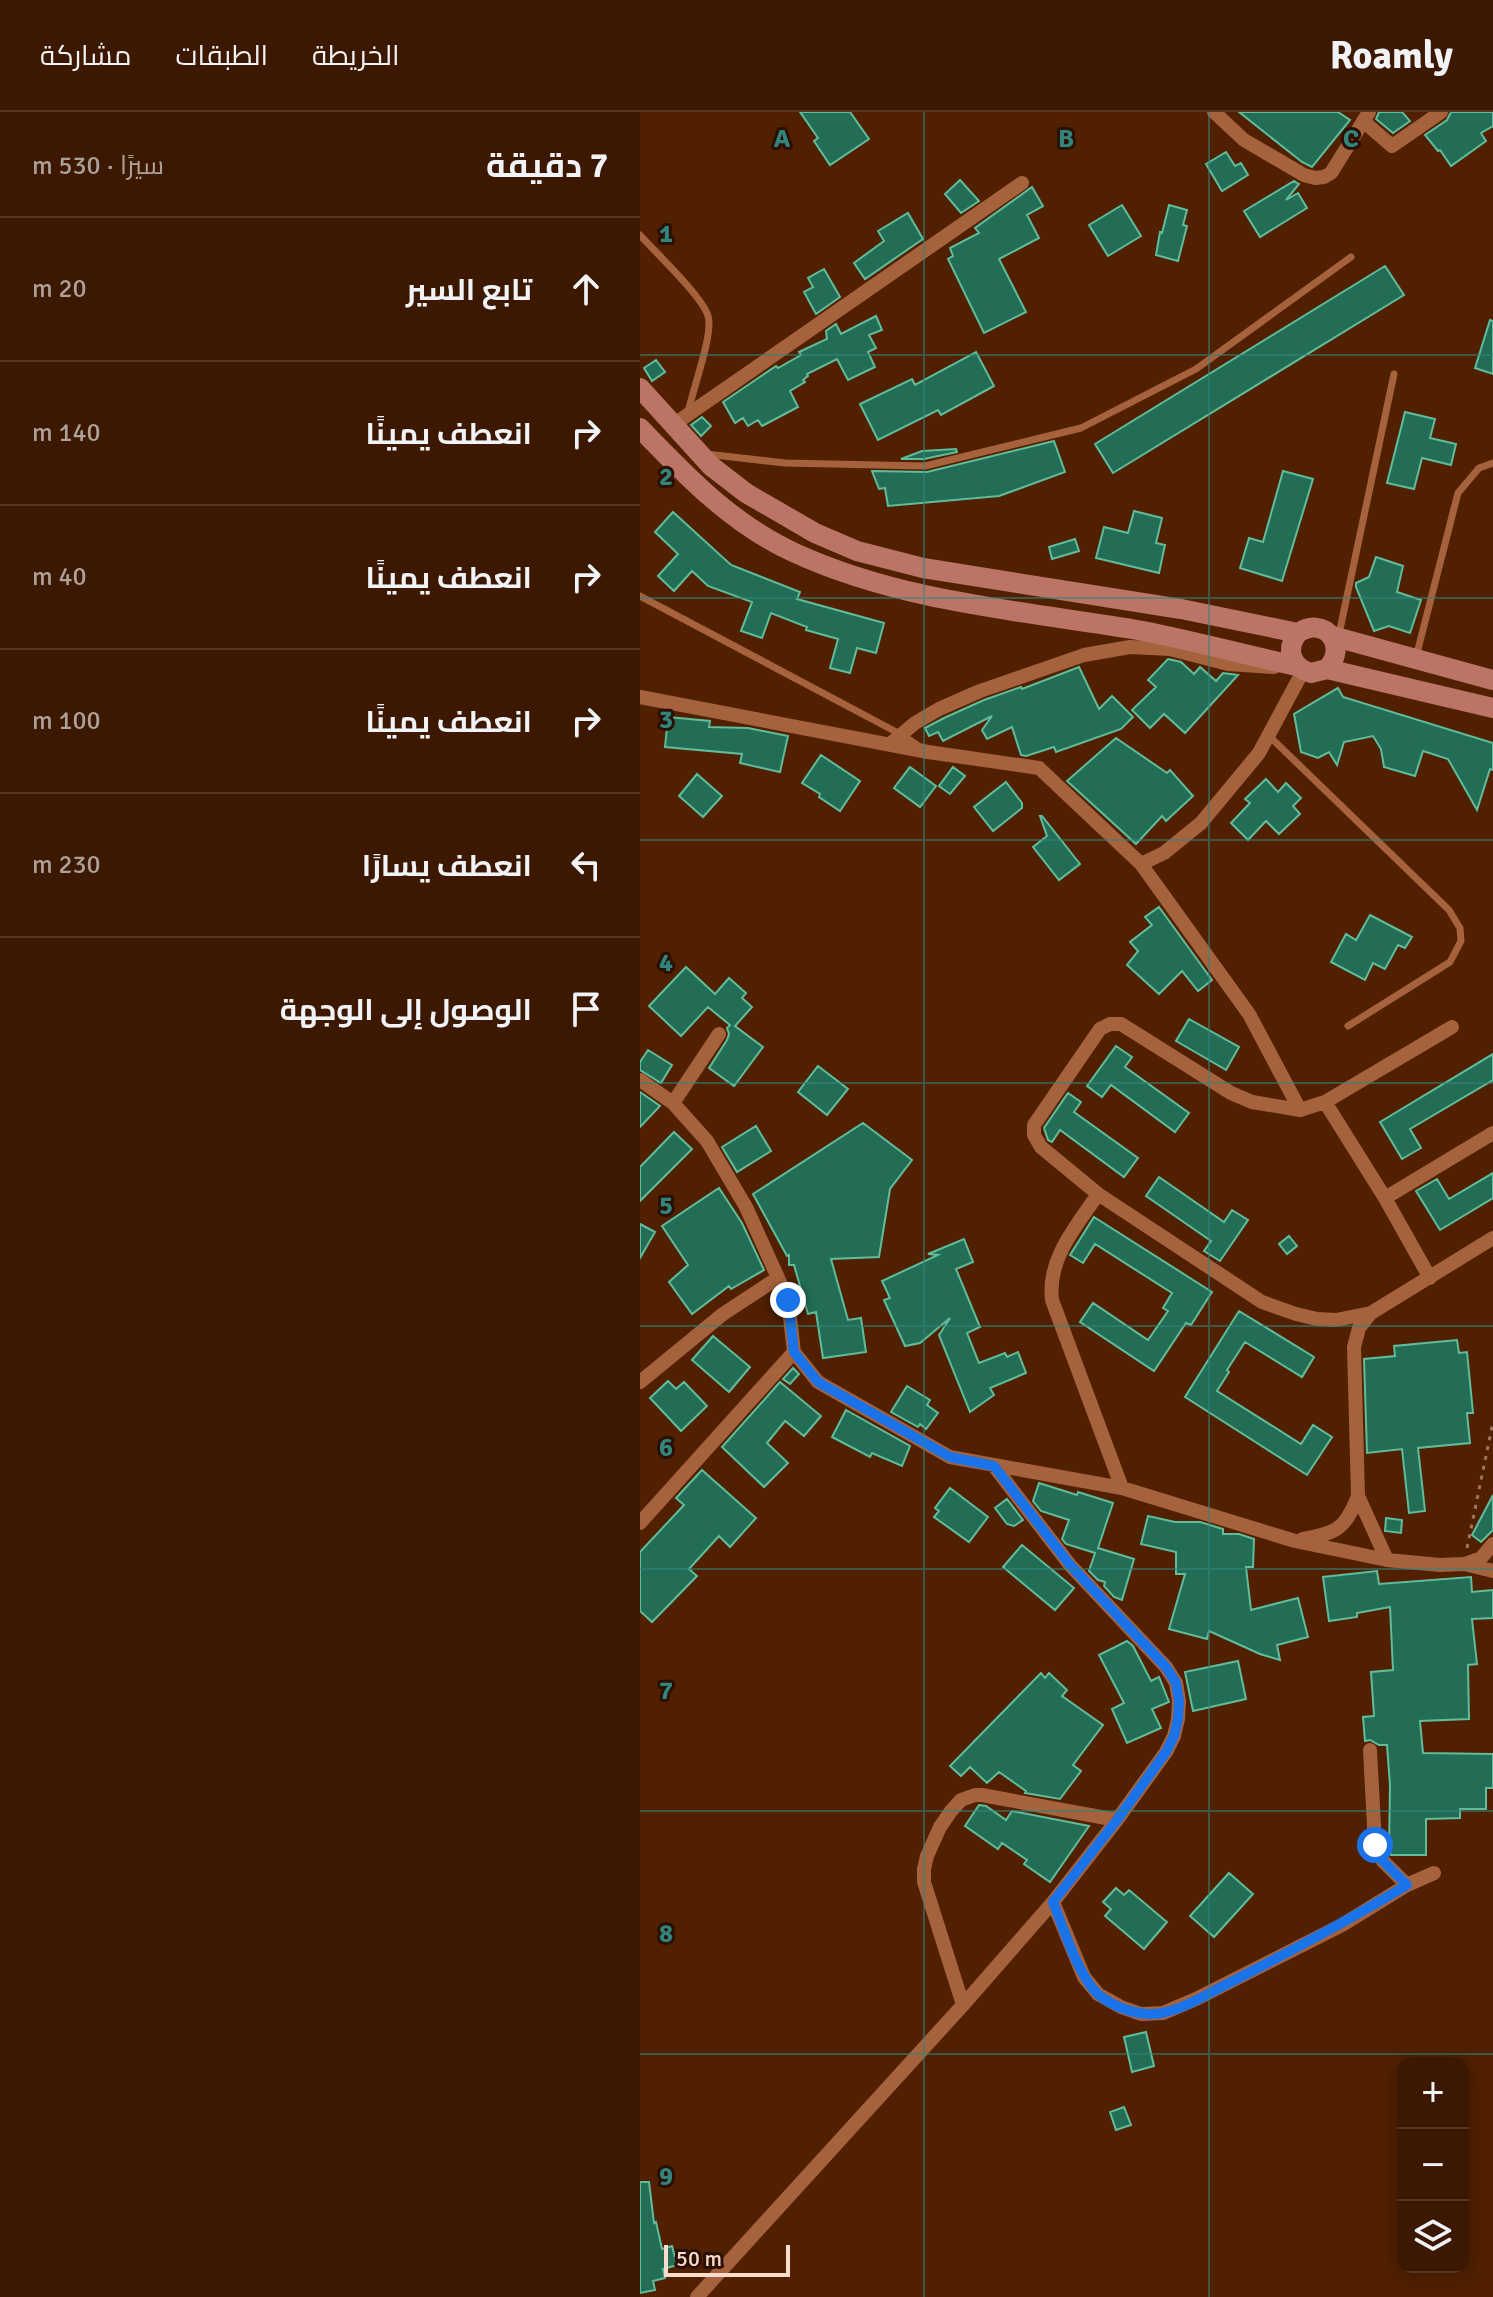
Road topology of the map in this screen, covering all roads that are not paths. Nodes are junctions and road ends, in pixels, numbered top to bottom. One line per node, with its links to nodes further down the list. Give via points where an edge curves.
1 (1214, 112): 3 (street, via 1244,140 1315,178 1331,173)
2 (1441, 112): 3 (street, via 1392,146)
3 (1366, 117)
4 (1022, 183): 9 (street)
5 (640, 235): 9 (lane, via 709,317 708,340)
6 (1351, 257): 11 (lane, via 1196,369 1081,428 925,466 785,463)
7 (1394, 374): 15 (lane)
8 (640, 388): 9 (main road)
9 (680, 421): 11 (main road)
10 (640, 428): 17 (main road, via 731,515 794,553 833,568 943,599 1146,632)
11 (700, 454): 14 (main road, via 746,493 857,551 923,568)
12 (1493, 463): 16 (lane, via 1479,468 1458,493)
13 (640, 596): 23 (lane)
14 (1298, 633): 15 (main road, via 1317,627); 17 (main road, via 1290,648)
15 (1335, 637): 16 (main road); 18 (main road, via 1336,655)
16 (1415, 659): 19 (main road)
17 (1300, 668): 18 (main road); 22 (street); 23 (street, via 1228,664 1170,649 1115,649 980,691 939,709)
18 (1327, 669): 21 (main road)
19 (1493, 680)
20 (640, 697): 23 (street)
21 (1493, 708)
22 (1268, 735): 24 (street, via 1201,823); 25 (lane, via 1449,910 1460,928 1461,941 1450,962)
23 (896, 740): 24 (street, via 928,752 1039,768)
24 (1141, 864): 31 (street, via 1249,1014)
25 (1348, 1026)
26 (1452, 1027): 29 (street)
27 (719, 1034): 30 (street)
28 (640, 1080): 30 (street)
29 (1325, 1102): 31 (street); 34 (street)
30 (673, 1103): 36 (street, via 707,1141 746,1207)
31 (1300, 1110): 33 (street, via 1231,1093 1121,1024 1110,1024 1100,1029 1034,1125 1041,1147)
32 (1493, 1133): 34 (street)
33 (1098, 1194): 38 (street, via 1262,1302 1317,1319); 42 (street, via 1057,1258 1050,1287)
34 (1385, 1198): 37 (street)
35 (1493, 1238): 37 (street)
36 (778, 1278): 39 (street, via 788,1300); 40 (street, via 723,1314)
37 (1430, 1278): 38 (street)
38 (1371, 1313): 43 (street, via 1359,1328 1354,1347)
39 (794, 1352): 41 (street, via 818,1382 950,1457); 44 (street)
40 (640, 1382)
41 (994, 1466): 42 (street); 51 (street, via 1070,1565 1152,1650 1176,1683 1174,1736)
42 (1122, 1488): 45 (street)
43 (1358, 1496): 45 (street, via 1338,1529); 47 (street)
44 (640, 1523)
45 (1295, 1541): 47 (street)
46 (1493, 1544): 48 (street, via 1481,1558)
47 (1387, 1560): 48 (street)
48 (1464, 1564): 49 (street)
49 (1493, 1571)
50 (1370, 1750): 53 (street, via 1375,1845)
51 (1117, 1820): 54 (street); 55 (street, via 982,1795 956,1805 927,1856 924,1882)
52 (1434, 1873): 53 (street)
53 (1407, 1885): 54 (street, via 1342,1925 1163,2013 1141,2014 1098,1994 1084,1977)
54 (1053, 1902): 55 (street)
55 (963, 2005): 56 (street)
56 (697, 2297)

